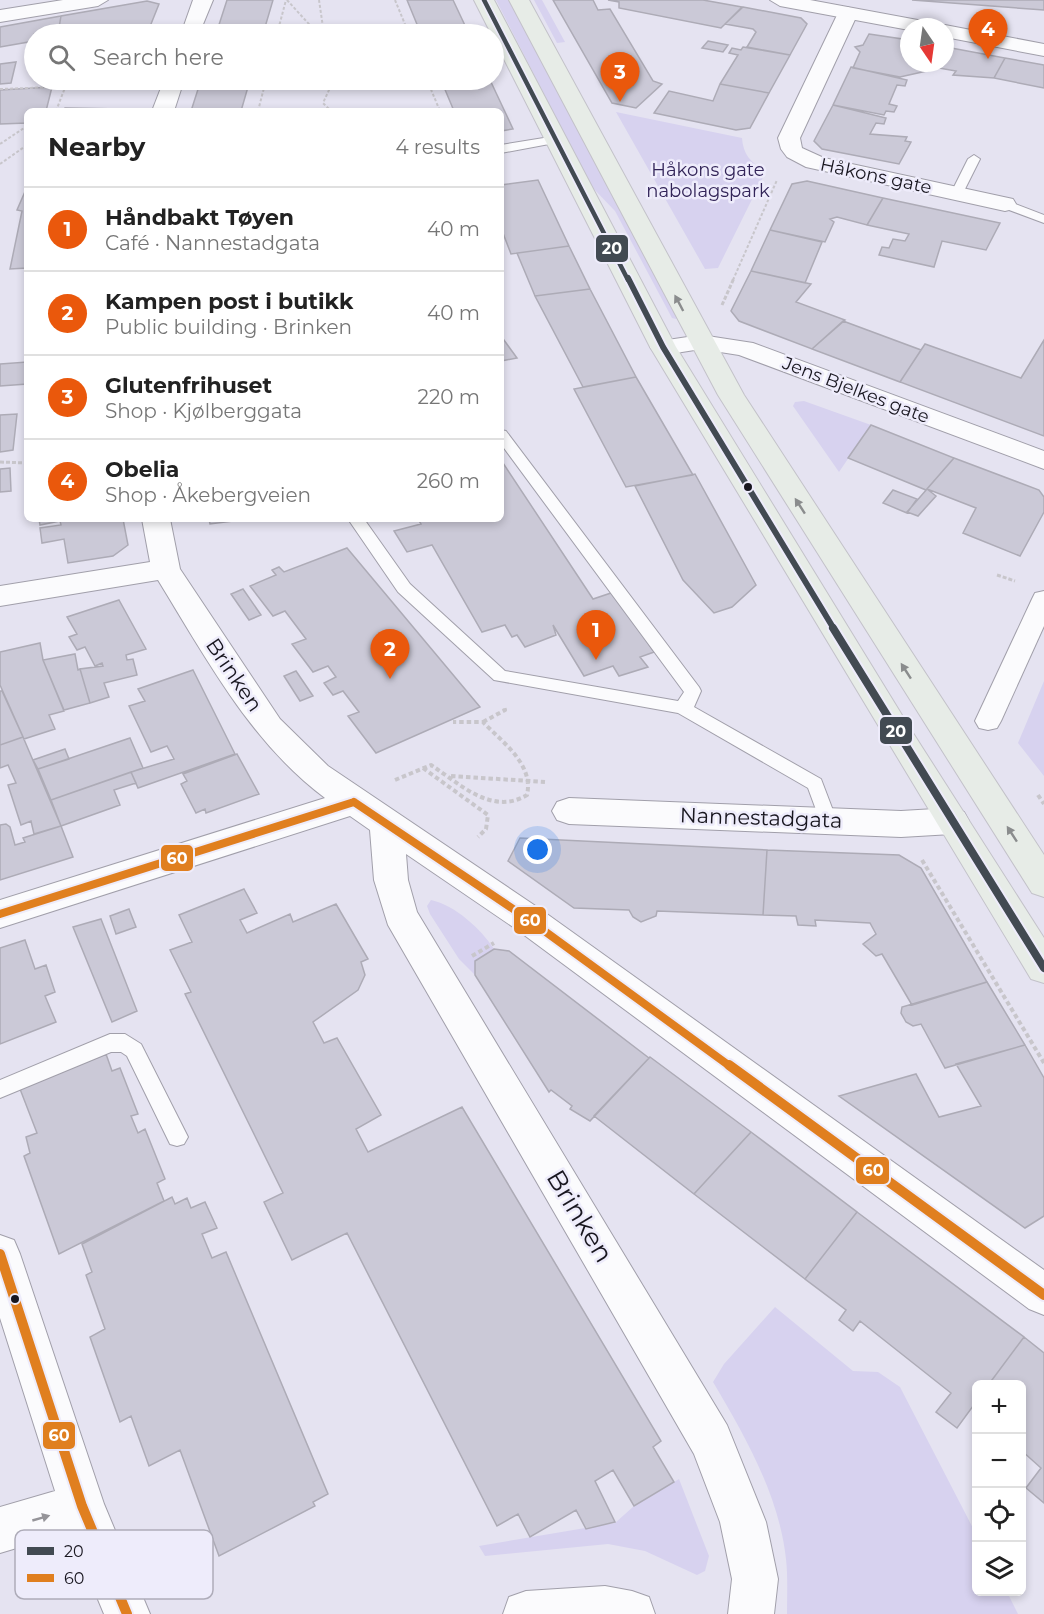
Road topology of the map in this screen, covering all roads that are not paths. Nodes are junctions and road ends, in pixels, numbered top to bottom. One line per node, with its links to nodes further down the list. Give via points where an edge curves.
1 (98, 0): 7 (street)
2 (202, 0): 9 (street)
3 (484, 0): 10 (main road)
4 (519, 0): 22 (main road, one-way to 4)
5 (780, 0): 6 (street)
6 (848, 13): 8 (street); 19 (street, Håkons gate, via 789,138 791,149 819,164)
7 (0, 16)
8 (900, 23)
9 (194, 24)
10 (496, 24)
11 (954, 33): 13 (street)
12 (504, 39): 16 (main road)
13 (1044, 50)
14 (170, 90): 15 (street)
15 (164, 108)
16 (556, 140): 17 (lane); 23 (main road)
17 (504, 149)
18 (974, 159): 19 (lane)
19 (957, 193): 20 (street, Håkons gate)
20 (1005, 204): 21 (lane)
21 (1044, 218)
22 (701, 342): 23 (street, Jens Bjelkes gate); 25 (street, Jens Bjelkes gate, via 744,348); 38 (main road, one-way to 22, via 783,480)
23 (663, 347): 36 (main road)
24 (504, 438): 31 (lane, via 693,692)
25 (1044, 461)
26 (157, 522): 28 (street, Brinken)
27 (358, 522): 31 (lane, via 404,588 500,676)
28 (166, 569): 29 (street); 33 (street, Brinken, via 269,727 317,775)
29 (0, 596)
30 (1044, 599): 32 (street)
31 (682, 708): 35 (lane, via 815,784)
32 (988, 721)
33 (354, 802): 37 (street, Brinken); 39 (street)
34 (569, 811): 35 (street, Nannestadgata)
35 (828, 821): 36 (street, Nannestadgata)
36 (952, 821): 40 (main road)
37 (386, 825): 44 (street, Brinken, via 528,919); 52 (street, Brinken, via 391,880 400,915 711,1441 743,1522 755,1579)
38 (1044, 883)
39 (0, 914)
40 (1044, 968)
41 (0, 1089): 42 (lane, via 110,1043 125,1043 134,1050)
42 (177, 1137)
43 (0, 1254): 45 (street)
44 (1044, 1295)
45 (82, 1506): 46 (street, one-way to 45); 47 (street)
46 (0, 1530)
47 (92, 1530)
48 (121, 1599): 49 (street)
49 (127, 1614)
50 (526, 1614): 51 (street, via 585,1609)
51 (632, 1614)
52 (751, 1614)

